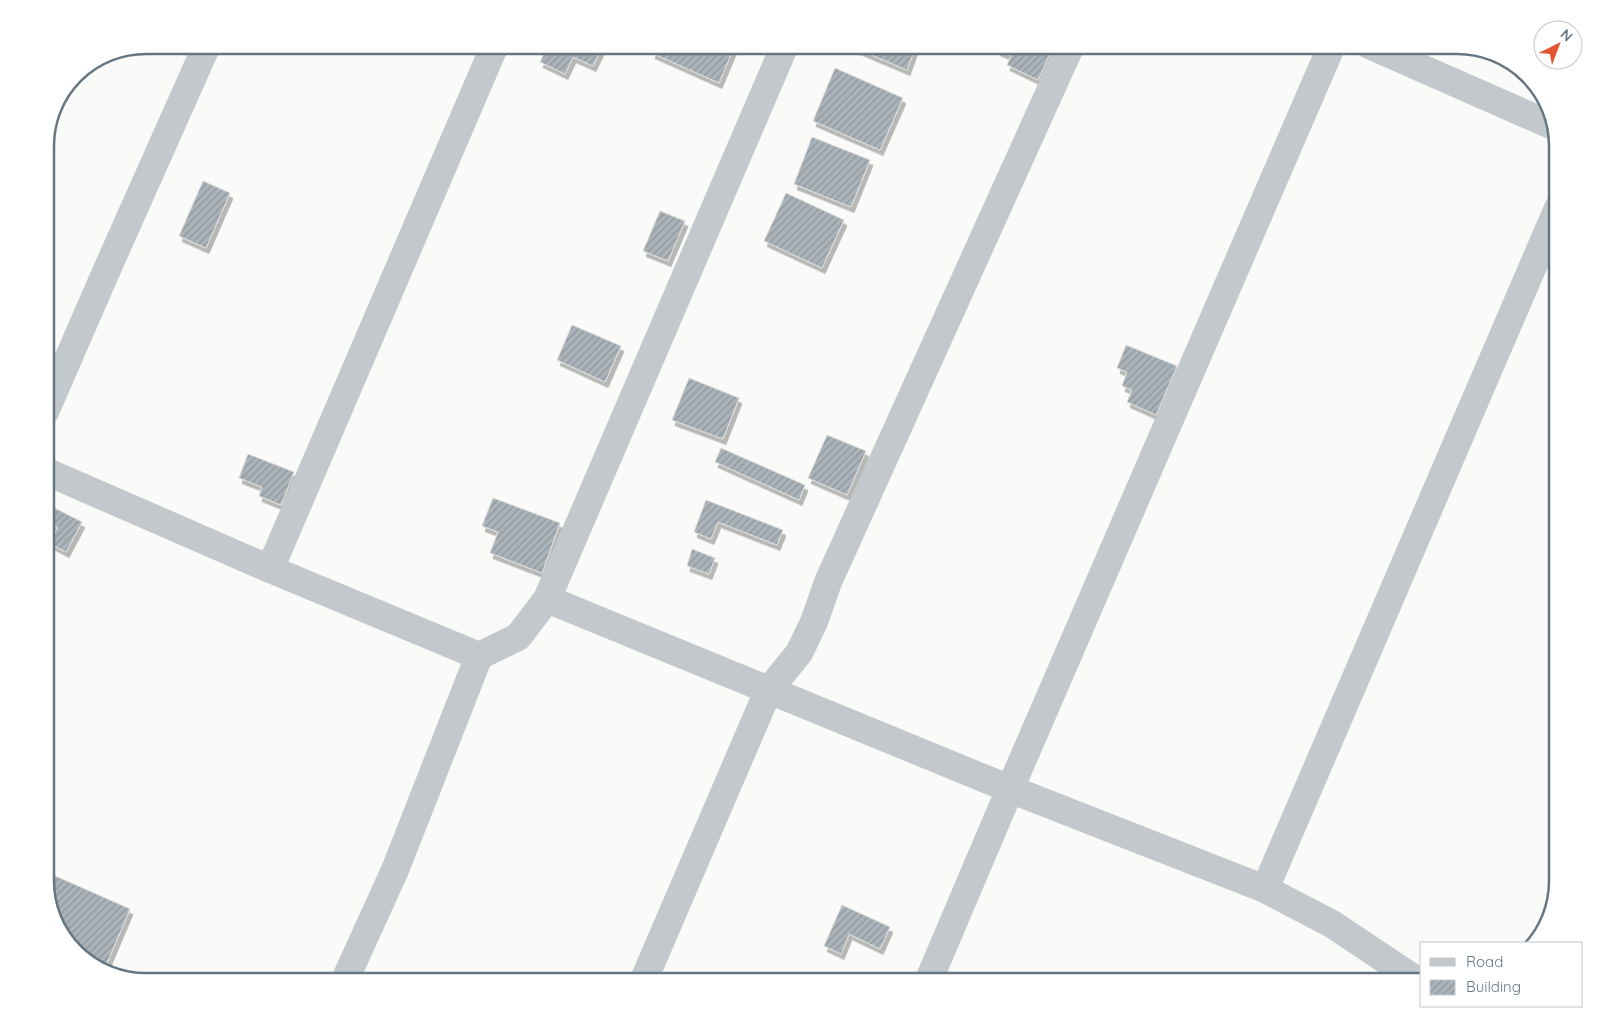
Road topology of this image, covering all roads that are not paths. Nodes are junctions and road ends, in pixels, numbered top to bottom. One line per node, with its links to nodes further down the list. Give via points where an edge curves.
1 (203, 54): 9 (street)
2 (491, 54): 11 (street)
3 (781, 54): 12 (street)
4 (1067, 54): 14 (street, via 828,582 814,622 799,653)
5 (1328, 54): 15 (street)
6 (1389, 54): 7 (street)
7 (1546, 123)
8 (1549, 229): 16 (street)
9 (54, 391)
10 (54, 475): 11 (street)
11 (270, 569): 13 (street)
12 (547, 599): 13 (street, via 518,637); 14 (street)
13 (479, 656): 17 (street, via 395,870)
14 (768, 691): 15 (street); 18 (street)
15 (1010, 789): 16 (street); 19 (street)
16 (1265, 888): 20 (street, via 1332,924)
17 (348, 973)
18 (647, 973)
19 (932, 973)
20 (1406, 973)

